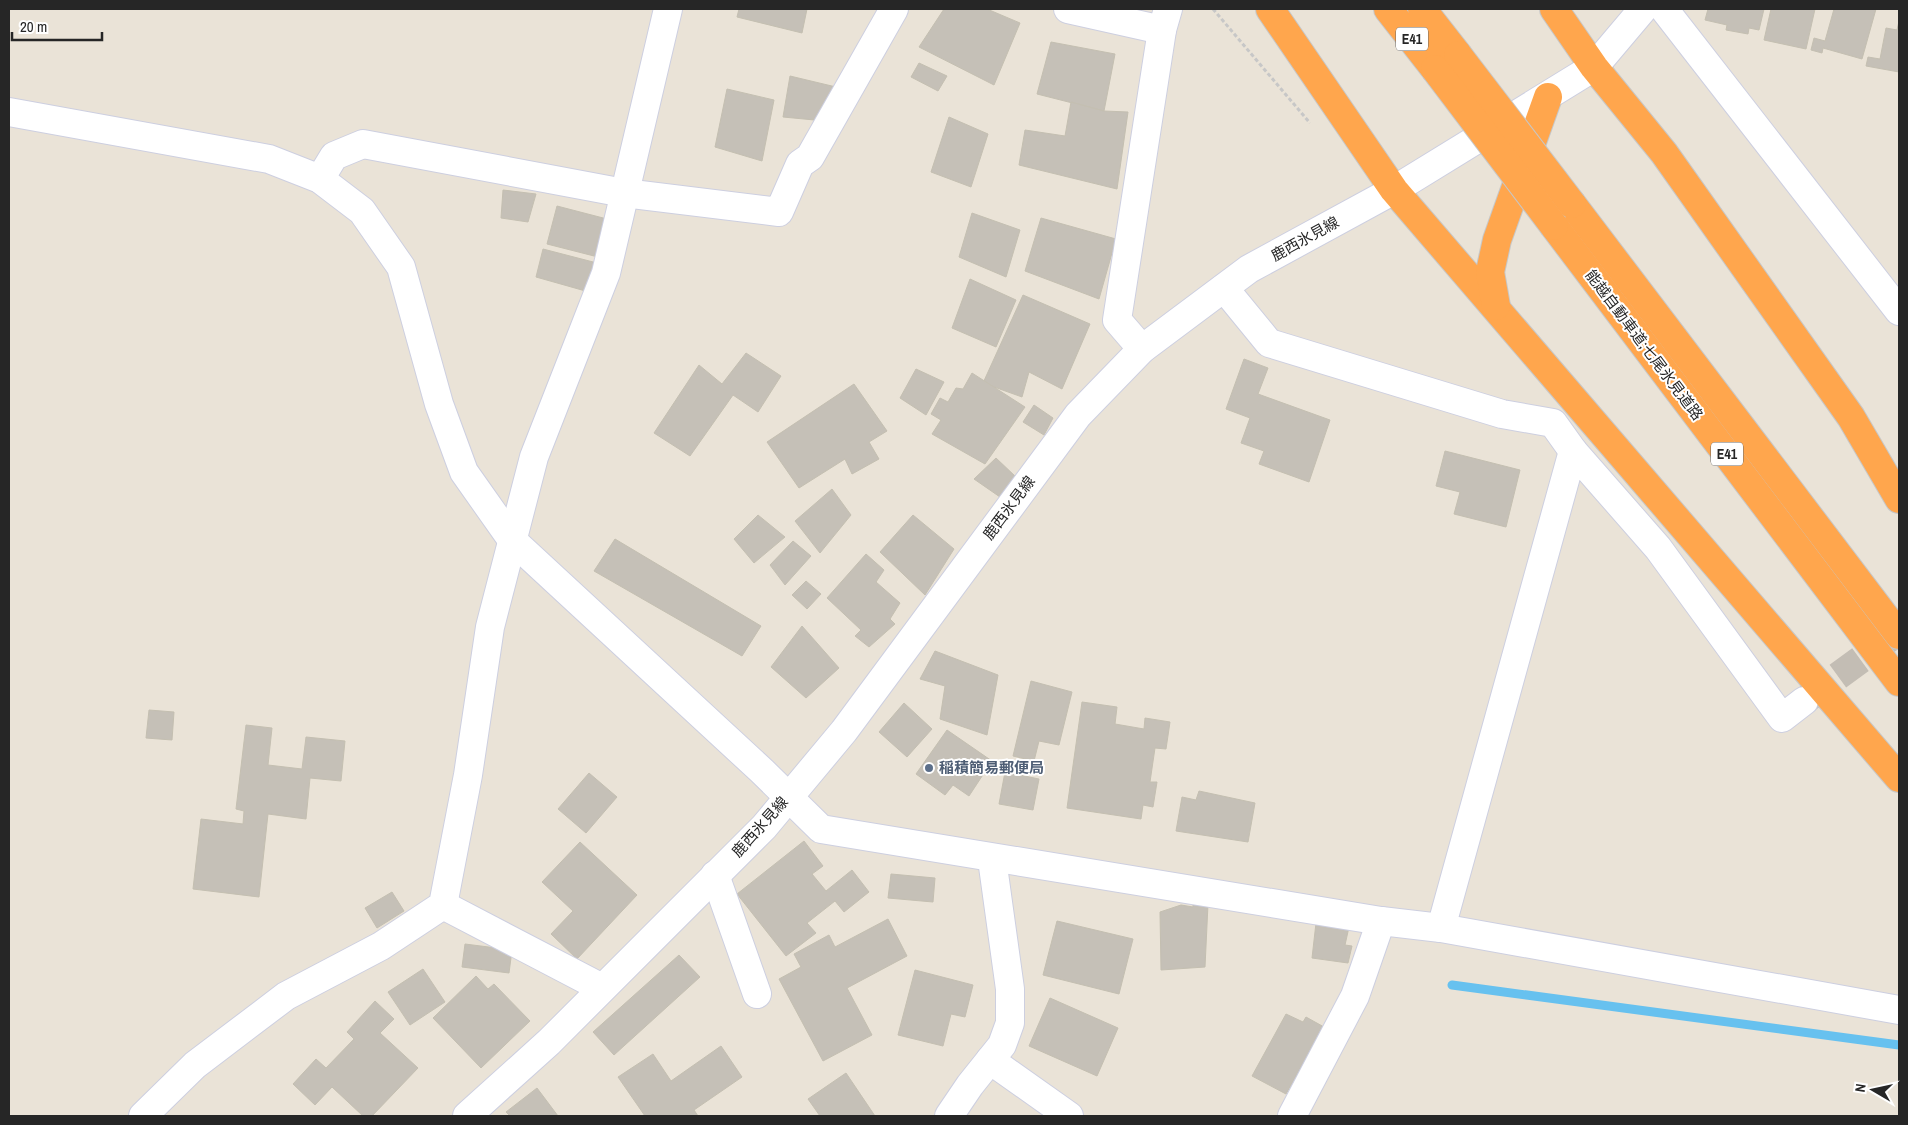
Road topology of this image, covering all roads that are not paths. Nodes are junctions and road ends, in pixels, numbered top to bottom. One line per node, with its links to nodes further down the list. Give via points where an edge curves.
1 (668, 9): 16 (street)
2 (894, 9): 16 (street, via 810,157 800,164 779,212)
3 (1068, 9): 10 (street)
4 (1270, 9): 15 (highway)
5 (1388, 9): 25 (highway, 能越自動車道;七尾氷見道路 / E41, bridge)
6 (1422, 9): 24 (highway, 能越自動車道;七尾氷見道路 / E41, bridge)
7 (1554, 9): 11 (highway)
8 (1643, 9): 11 (street, 鹿西氷見線)
9 (1664, 9): 19 (street)
10 (1165, 19): 20 (street, via 1117,320)
11 (1594, 67): 12 (street, 鹿西氷見線); 22 (highway, via 1664,153 1846,409)
12 (1548, 97): 15 (street, 鹿西氷見線); 18 (highway, via 1497,240 1490,272)
13 (9, 112): 14 (street, via 270,159)
14 (320, 180): 16 (street, via 334,156 363,144); 23 (street, via 362,211 401,267 439,404 464,472)
15 (1394, 190): 17 (street, 鹿西氷見線, via 1248,270); 18 (highway)
16 (624, 193): 23 (street, via 606,273 534,457)
17 (1224, 288): 20 (street, 鹿西氷見線); 21 (street, via 1269,343 1502,414 1553,422)
18 (1496, 306): 27 (highway)
19 (1899, 311)
20 (1142, 349): 28 (street, 鹿西氷見線, via 1078,415 844,731)
21 (1573, 451): 26 (street, via 1658,548 1782,718); 33 (street)
22 (1899, 499)
23 (512, 540): 28 (street); 31 (street, via 490,627 468,775)
24 (1899, 635)
25 (1899, 682)
26 (1804, 701)
27 (1899, 778)
28 (788, 796): 29 (street, via 821,829); 30 (street, 鹿西氷見線, via 764,827)
29 (992, 859): 32 (street); 37 (street, via 1010,989 1010,1023 1002,1045)
30 (715, 875): 34 (street, 鹿西氷見線); 35 (street)
31 (443, 905): 34 (street); 38 (street, via 381,946 286,996 195,1065)
32 (1380, 921): 33 (street); 42 (street, via 1355,996)
33 (1441, 928): 36 (street)
34 (602, 988): 39 (street, 鹿西氷見線, via 549,1042)
35 (757, 994)
36 (1899, 1010)
37 (990, 1060): 40 (street); 41 (street)
38 (143, 1116)
39 (467, 1116)
40 (949, 1116)
41 (1069, 1116)
42 (1292, 1116)

